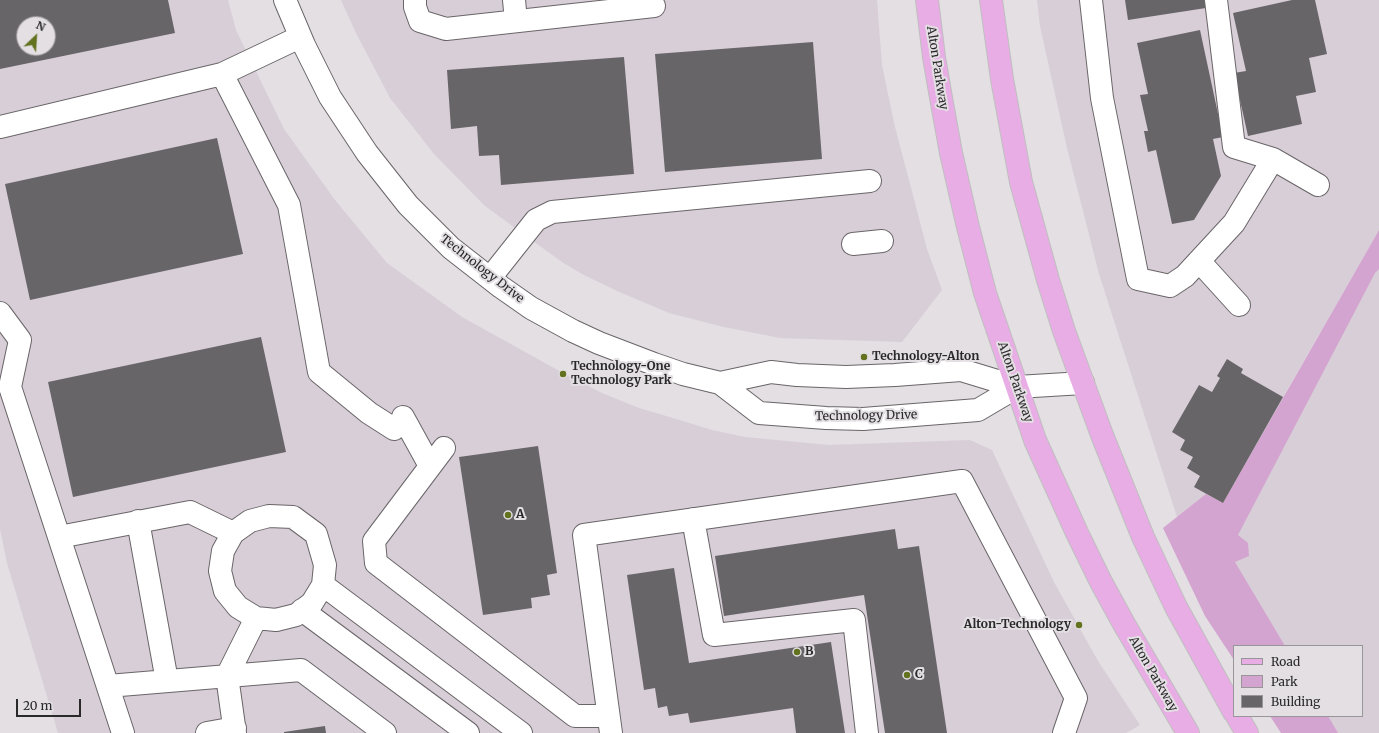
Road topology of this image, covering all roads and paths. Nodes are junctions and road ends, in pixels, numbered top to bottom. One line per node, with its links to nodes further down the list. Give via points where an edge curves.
1 (286, 0): 11 (street, Technology Drive)
2 (415, 0): 10 (street, via 420,21 446,29)
3 (514, 0): 10 (street)
4 (927, 0): 25 (main road, Alton Parkway, via 951,153 968,227 985,293)
5 (991, 0): 24 (main road, via 1021,182 1050,287)
6 (1091, 0): 19 (street, via 1102,98 1138,279 1170,286 1185,276)
7 (1216, 0): 14 (street, via 1234,148)
8 (602, 6): 9 (street); 10 (street)
9 (654, 6)
10 (516, 21)
11 (300, 37): 12 (street); 20 (street, Technology Drive, via 330,97 367,153 408,205 451,248)
12 (222, 74): 13 (street); 27 (street, via 289,205 319,372 369,413 399,423)
13 (0, 127)
14 (1273, 159): 16 (street); 19 (street, via 1234,223)
15 (870, 180): 20 (street, via 552,212 536,220)
16 (1318, 185)
17 (882, 240): 18 (street)
18 (853, 244)
19 (1199, 261): 21 (street)
20 (490, 278): 23 (street, Technology Drive, via 531,308 599,343 683,374)
21 (1239, 305)
22 (0, 313): 31 (street, via 20,340 10,387)
23 (720, 382): 25 (street, Technology Drive, via 771,372 846,377 961,370); 25 (street, Technology Drive, via 759,412 826,418 871,418 978,410)
24 (1083, 384): 25 (street, Technology Drive); 38 (main road, via 1143,537 1176,607)
25 (1017, 387): 49 (main road, Alton Parkway, via 1035,440 1077,533 1124,624)
26 (444, 448): 27 (street)
27 (430, 466): 40 (street, via 374,541 376,563 575,716)
28 (693, 519): 40 (street, via 584,535); 47 (street, via 714,635 854,620); 48 (street, via 962,481 1076,698)
29 (138, 522): 30 (street, via 190,512); 31 (street); 36 (street)
30 (233, 533): 32 (street, via 250,521 269,516 293,517 316,534 325,565); 34 (street, via 223,551 220,571 226,591 238,607)
31 (60, 536): 37 (street)
32 (323, 585): 33 (street, via 312,603); 46 (street)
33 (302, 610): 34 (street, via 296,615 276,620); 45 (street)
34 (256, 618): 35 (street)
35 (227, 676): 36 (street); 41 (street); 44 (street, via 301,670)
36 (167, 681): 37 (street)
37 (108, 686): 42 (street)
38 (1233, 710)
39 (1238, 717): 50 (main road)
40 (609, 724)
41 (235, 731): 43 (street)
42 (123, 733)
43 (207, 733)
44 (385, 733)
45 (468, 733)
46 (521, 733)
47 (867, 733)
48 (1064, 733)
49 (1188, 733)
50 (1247, 733)

